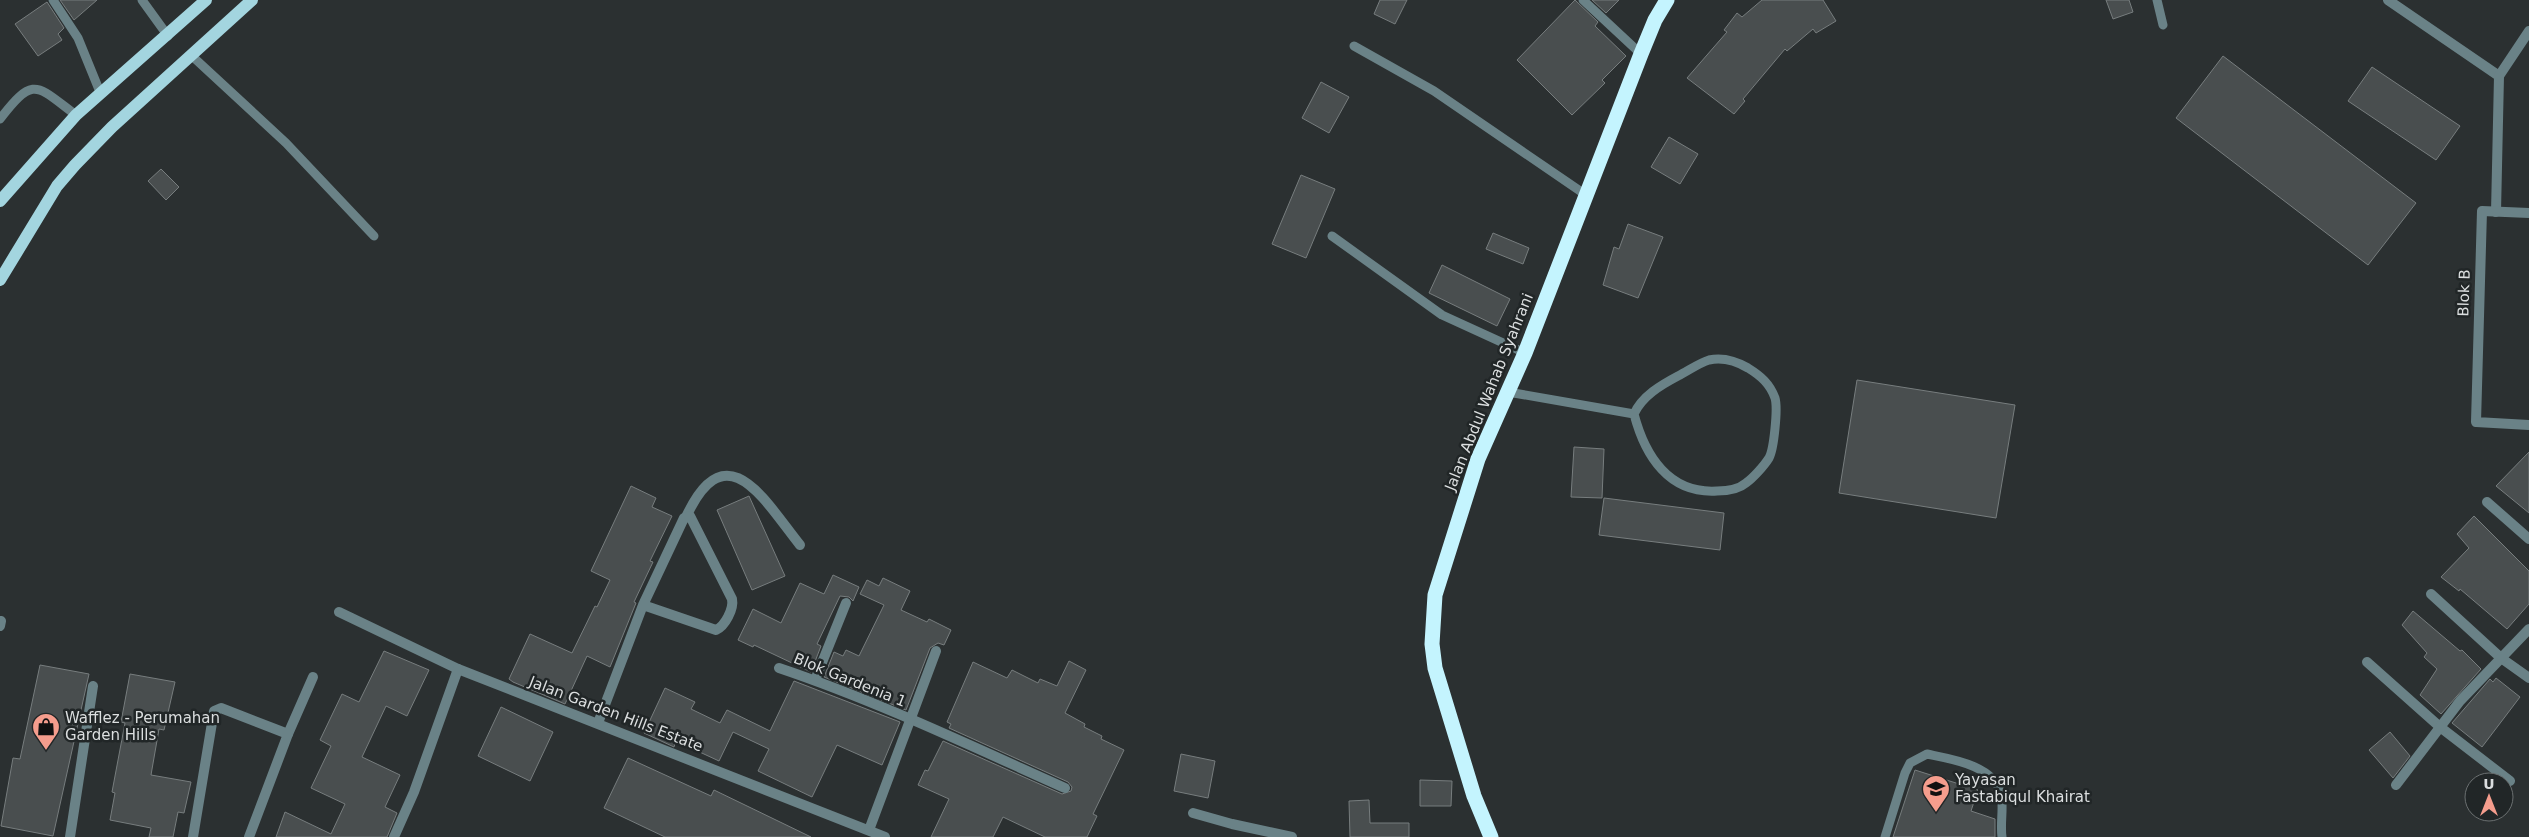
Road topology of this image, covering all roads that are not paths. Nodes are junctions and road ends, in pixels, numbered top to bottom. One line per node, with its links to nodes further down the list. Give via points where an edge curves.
1 (54, 0): 16 (lane, via 78,38)
2 (142, 0): 11 (lane)
3 (206, 0): 11 (main road)
4 (252, 0): 14 (main road)
5 (1583, 0): 13 (lane)
6 (1667, 0): 13 (highway, Jalan Abdul Wahab Syahrani)
7 (2157, 0): 9 (lane)
8 (2388, 0): 15 (street)
9 (2163, 25)
10 (2529, 31): 15 (street)
11 (168, 36): 16 (main road)
12 (1354, 46): 19 (lane, via 1434,91)
13 (1641, 54): 19 (highway, Jalan Abdul Wahab Syahrani)
14 (192, 56): 23 (lane, via 286,144); 25 (main road, via 112,127 69,172 57,186)
15 (2499, 76): 21 (street)
16 (100, 92): 17 (main road)
17 (76, 115): 18 (lane, via 41,89 32,88 24,91); 20 (main road)
18 (0, 119)
19 (1586, 195): 26 (highway, Jalan Abdul Wahab Syahrani)
20 (0, 201)
21 (2496, 212): 22 (street); 29 (street, Blok B, via 2482,211 2476,422)
22 (2529, 213)
23 (374, 236)
24 (1332, 236): 26 (lane, via 1442,314)
25 (0, 280)
26 (1525, 353): 27 (highway, Jalan Abdul Wahab Syahrani)
27 (1508, 392): 28 (lane); 63 (highway, Jalan Abdul Wahab Syahrani, via 1478,459 1439,577 1432,623 1435,668 1442,696 1474,796)
28 (1634, 414): 28 (lane, via 1640,438 1675,482 1706,492 1727,491 1745,484 1769,458 1776,400 1760,375 1739,362 1725,358 1708,360 1670,380 1639,403)
29 (2529, 425)
30 (2487, 502): 32 (street)
31 (688, 515): 33 (street, via 705,484 730,475 747,481); 36 (street); 36 (street, via 732,599 732,608 721,628 716,630)
32 (2529, 539)
33 (800, 545)
34 (2431, 594): 40 (street)
35 (846, 603): 46 (street)
36 (643, 605): 49 (street)
37 (339, 612): 43 (street, Jalan Garden Hills Estate)
38 (2529, 629): 40 (street)
39 (936, 651): 48 (street)
40 (2501, 658): 45 (street); 50 (street)
41 (2367, 662): 50 (street)
42 (779, 668): 46 (street, Blok Gardenia 1)
43 (458, 669): 49 (street, Jalan Garden Hills Estate); 60 (street, via 414,792)
44 (313, 677): 51 (street)
45 (2529, 678)
46 (815, 680): 48 (street, Blok Gardenia 1)
47 (93, 686): 57 (street)
48 (909, 720): 54 (street, Blok Gardenia 1); 56 (street)
49 (598, 723): 56 (street, Jalan Garden Hills Estate)
50 (2440, 727): 52 (street); 53 (street)
51 (288, 734): 58 (street, via 221,708 214,711); 59 (street)
52 (2498, 772)
53 (2396, 785)
54 (1065, 788)
55 (1193, 812): 62 (street)
56 (868, 830): 61 (street, Jalan Garden Hills Estate)
57 (70, 837)
58 (193, 837)
59 (249, 837)
60 (394, 837)
61 (885, 837)
62 (1292, 837)
63 (1491, 837)
64 (1885, 837): 65 (lane, via 1905,773 1910,763 1926,754 1972,764 1997,784 2002,795)
65 (2002, 837)

